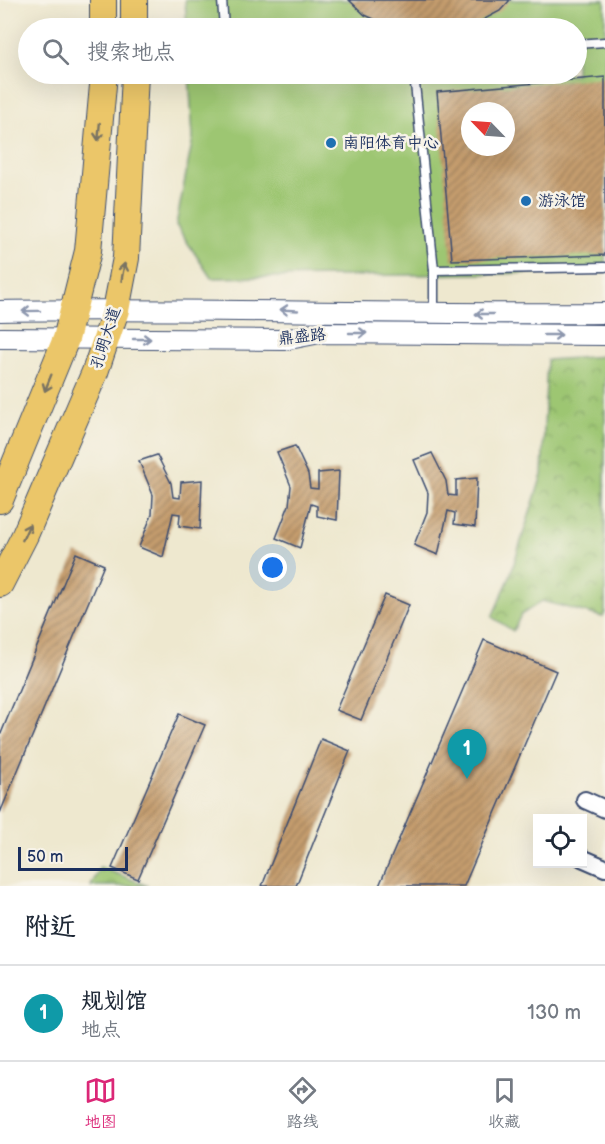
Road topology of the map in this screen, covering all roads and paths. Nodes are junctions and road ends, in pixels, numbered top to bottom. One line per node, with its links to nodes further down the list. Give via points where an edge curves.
1 (103, 0): 4 (main road)
2 (134, 0): 5 (main road)
3 (222, 0): 6 (lane)
4 (103, 18)
5 (134, 18)
6 (223, 18)
7 (605, 42): 8 (lane)
8 (587, 43)
9 (103, 84): 14 (main road, one-way to 14, via 88,251)
10 (135, 84): 15 (main road, 孔明大道, one-way to 10, via 126,258)
11 (415, 84): 13 (lane)
12 (605, 267): 13 (lane)
13 (434, 270): 18 (lane)
14 (73, 310): 15 (street, 鼎盛路); 16 (street, 鼎盛路, one-way to 16); 22 (main road)
15 (116, 310): 18 (street, 鼎盛路, one-way to 15, via 286,309); 21 (main road, 孔明大道)
16 (0, 311)
17 (605, 313): 18 (street, 鼎盛路, one-way to 18)
18 (434, 315)
19 (605, 335): 21 (street, 鼎盛路, one-way to 19, via 284,340 320,333)
20 (0, 338): 22 (street, 鼎盛路)
21 (108, 338): 22 (street, 鼎盛路); 24 (main road, 孔明大道, one-way to 21, via 25,536)
22 (66, 339): 23 (main road, one-way to 23)
23 (0, 500)
24 (0, 584)
25 (585, 800): 26 (street)
26 (605, 809)
27 (587, 860): 28 (street)
28 (605, 868)

